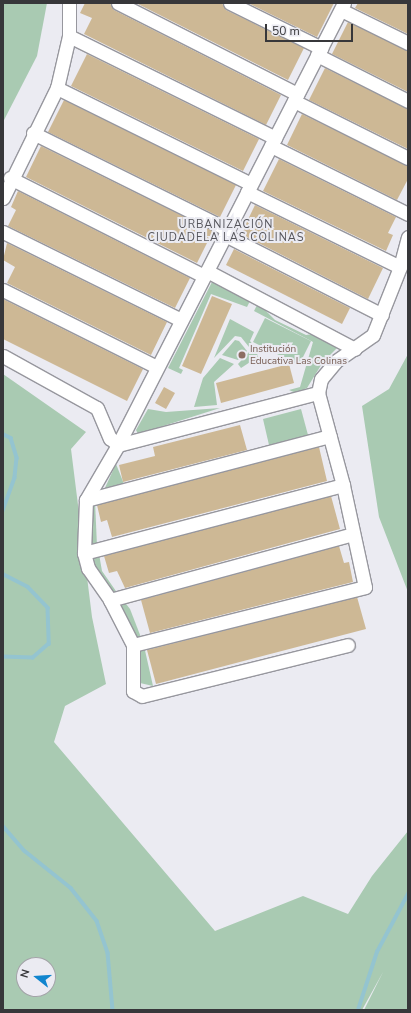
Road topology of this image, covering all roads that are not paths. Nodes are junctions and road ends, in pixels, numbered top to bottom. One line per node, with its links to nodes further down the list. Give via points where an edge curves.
1 (69, 3): 5 (street)
2 (118, 3): 9 (street)
3 (230, 3): 7 (street)
4 (342, 6): 6 (street); 7 (street)
5 (69, 36): 8 (street); 12 (street)
6 (408, 43)
7 (319, 52): 9 (street); 10 (street)
8 (56, 88): 11 (street); 15 (street)
9 (296, 97): 12 (street); 13 (street)
10 (408, 101)
11 (33, 133): 14 (street); 19 (street)
12 (273, 142): 15 (street); 17 (street)
13 (408, 158)
14 (10, 178): 16 (street); 22 (street)
15 (249, 188): 19 (street); 21 (street)
16 (3, 198)
17 (408, 214)
18 (3, 232): 25 (street)
19 (226, 233): 22 (street); 24 (street)
20 (408, 237): 21 (street)
21 (400, 267): 24 (street)
22 (205, 273): 25 (street); 26 (street)
23 (3, 290): 28 (street)
24 (382, 315): 26 (street, via 373,335)
25 (181, 320): 28 (street)
26 (354, 350): 29 (street, via 336,361 321,380)
27 (3, 356): 31 (street, via 97,408 110,438)
28 (157, 367): 31 (street)
29 (318, 393): 30 (street); 31 (street)
30 (330, 436): 32 (street); 33 (street)
31 (118, 445): 33 (street)
32 (343, 485): 34 (street); 35 (street)
33 (86, 500): 35 (street)
34 (353, 534): 36 (street); 37 (street, via 365,587)
35 (84, 553): 36 (street, via 88,568)
36 (110, 600): 37 (street)
37 (133, 645): 38 (street, via 133,691 142,696)
38 (348, 645)

